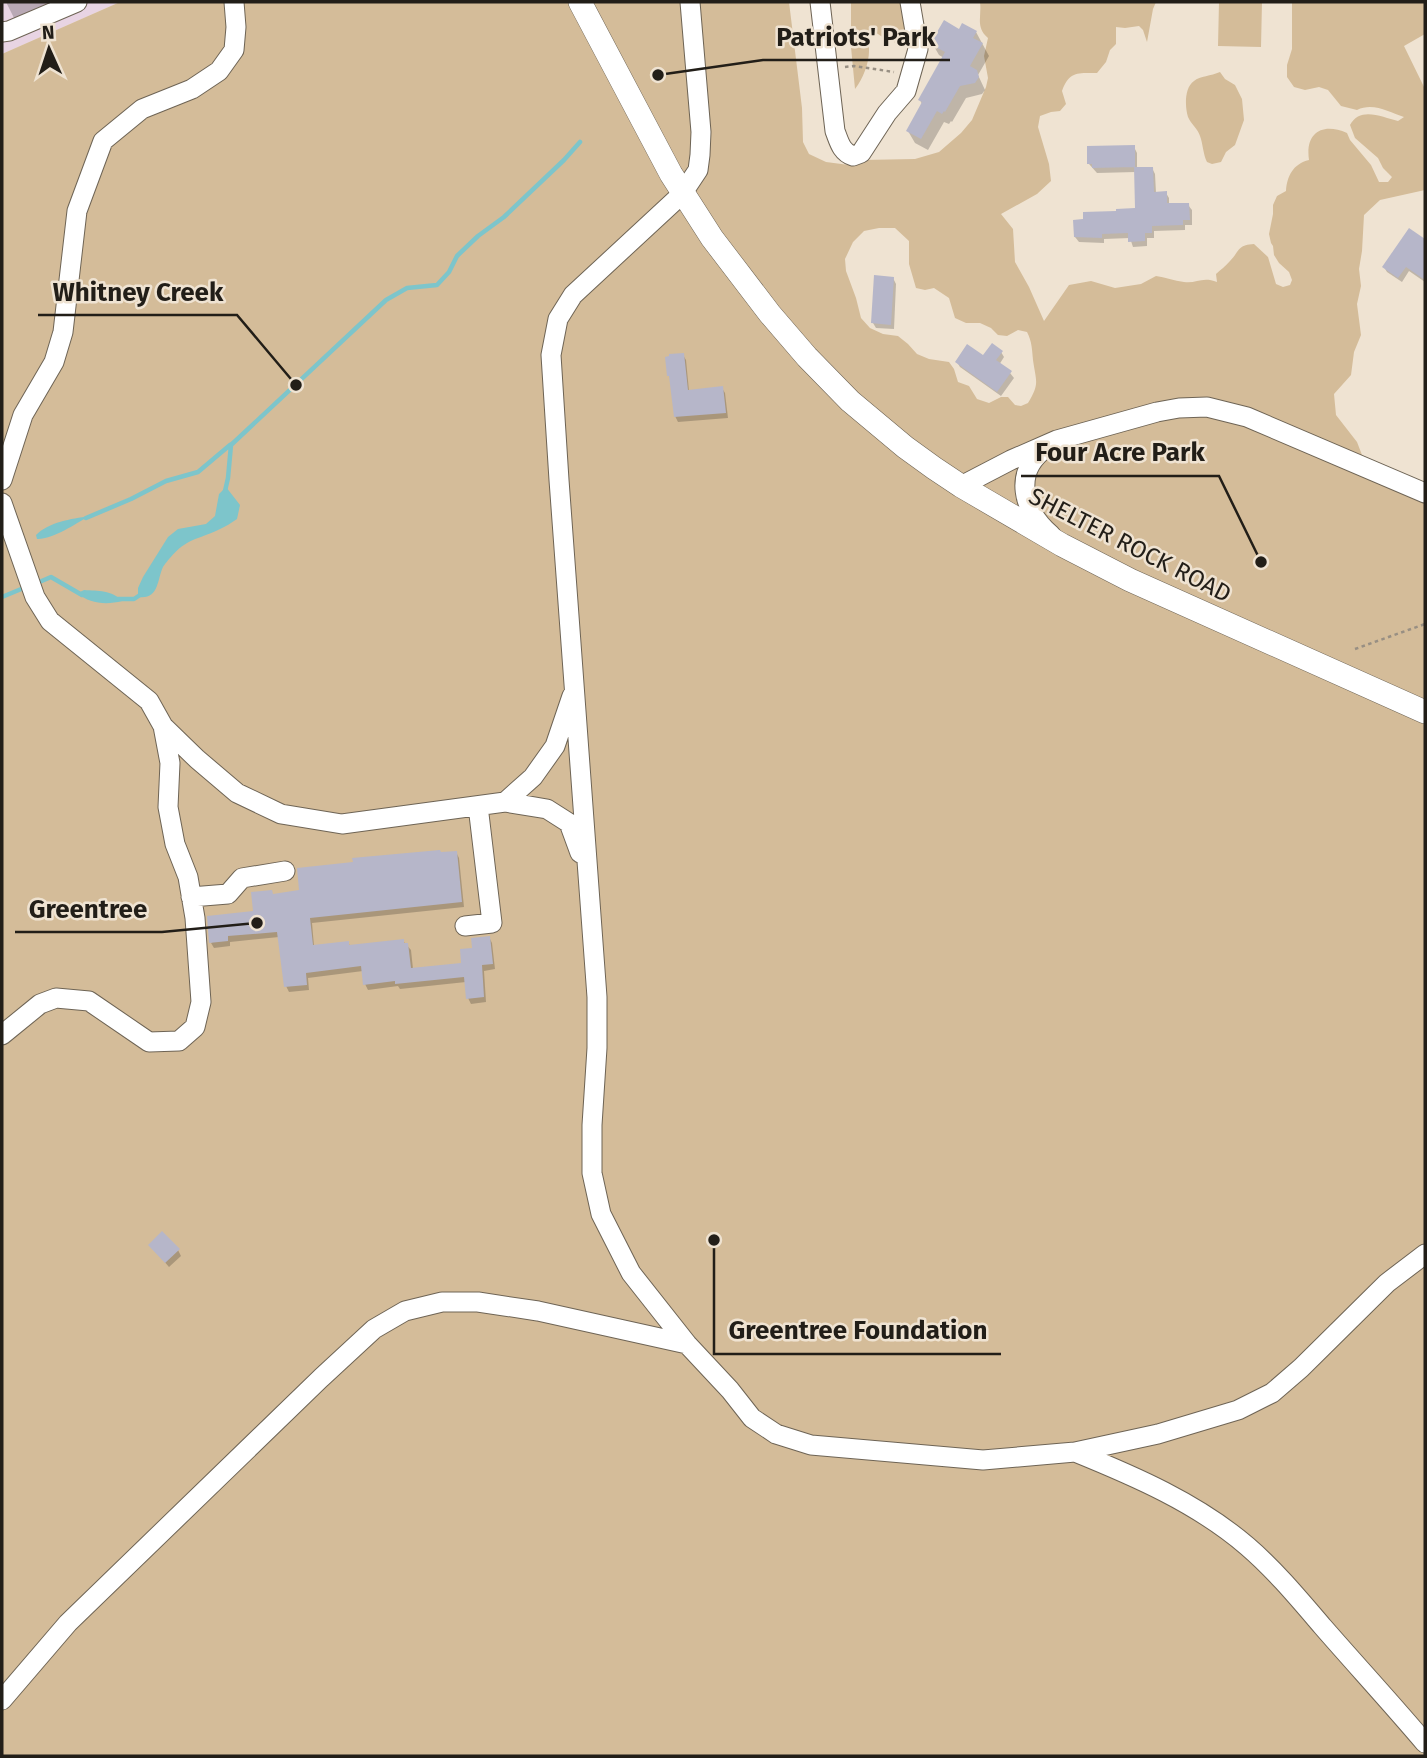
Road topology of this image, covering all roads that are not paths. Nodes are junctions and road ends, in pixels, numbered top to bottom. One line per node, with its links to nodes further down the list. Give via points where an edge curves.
1 (77, 2): 7 (street)
2 (234, 2): 10 (street, via 234,50 219,71 192,89 142,109 103,141 77,211 63,332 54,362 23,415)
3 (580, 2): 8 (main road, SHELTER ROCK ROAD)
4 (690, 2): 8 (street, via 701,155 698,170)
5 (820, 2): 6 (street, via 835,131 846,154 853,156 861,153 906,91 918,49)
6 (910, 2)
7 (2, 32)
8 (682, 194): 11 (main road, SHELTER ROCK ROAD, via 807,358 905,447); 15 (street, via 573,295 558,318 551,355)
9 (1057, 440): 11 (street); 12 (street, via 1157,412 1207,407 1247,417); 14 (street, via 1030,464 1025,494 1036,520)
10 (2, 480)
11 (961, 486): 14 (main road, SHELTER ROCK ROAD)
12 (1425, 494)
13 (2, 503): 17 (street, via 35,597 50,621 149,701)
14 (1062, 545): 16 (main road, SHELTER ROCK ROAD)
15 (574, 688): 18 (street, via 555,746 533,777); 21 (street)
16 (1425, 712)
17 (163, 726): 19 (street, via 237,793 281,814 342,824); 22 (street, via 175,844)
18 (505, 802): 19 (street); 21 (street, via 547,808 569,823)
19 (478, 806): 23 (street, via 492,923)
20 (285, 870): 22 (street, via 242,878 228,894)
21 (588, 876): 26 (street, via 597,997 592,1173 601,1214 631,1273)
22 (191, 897): 24 (street, via 201,1002 195,1027 179,1041 149,1042 89,1000 56,998 40,1004)
23 (465, 926)
24 (2, 1035)
25 (1424, 1256): 27 (street, via 1387,1283 1272,1393 1238,1410 1158,1434)
26 (687, 1344): 27 (street, via 752,1418 776,1434 811,1445 983,1460); 28 (street, via 478,1302 442,1302 405,1311 374,1329 321,1378)
27 (1075, 1452): 29 (street, via 1170,1495 1246,1546 1283,1581)
28 (5, 1688)
29 (1425, 1743)

